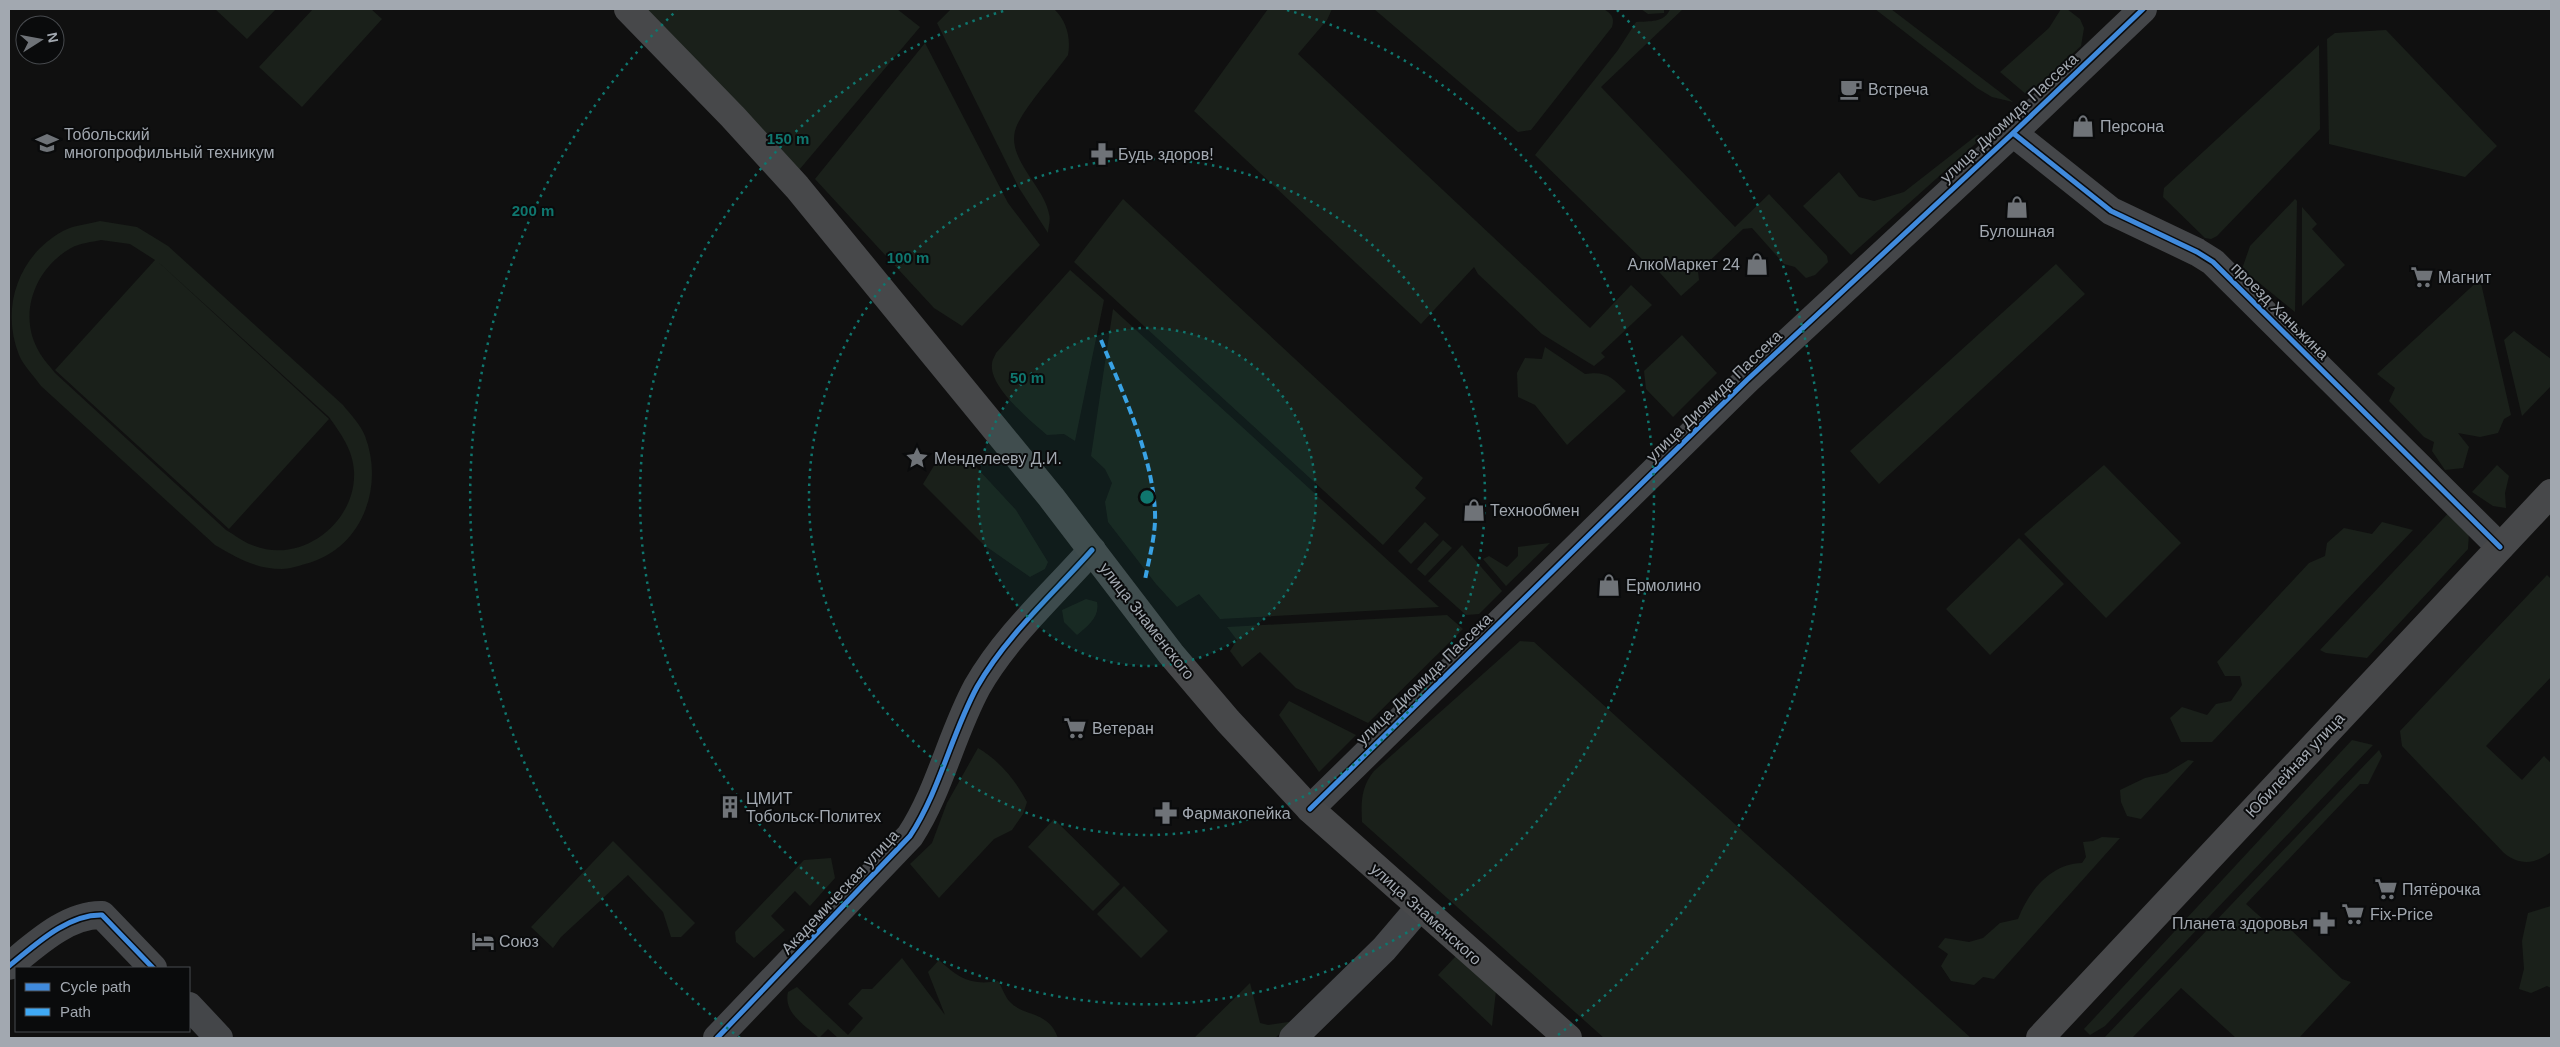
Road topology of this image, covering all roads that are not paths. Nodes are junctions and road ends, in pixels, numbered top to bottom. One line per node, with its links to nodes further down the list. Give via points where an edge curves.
1 (628, 9): 6 (main road, улица Знаменского, via 797,187)
2 (2143, 9): 3 (street, улица Диомида Пассека)
3 (2013, 133): 5 (street, проезд Ханьжина, via 2111,211 2213,262); 7 (street, улица Диомида Пассека, via 1747,380)
4 (2551, 493): 5 (main road, Юбилейная улица)
5 (2500, 547): 16 (main road, Юбилейная улица)
6 (1092, 550): 7 (main road, улица Знаменского, via 1171,654); 13 (street, Академическая улица, via 989,667 966,711 926,808 910,836)
7 (1310, 809): 8 (main road, улица Знаменского)
8 (1419, 908): 14 (street, via 1384,949); 15 (main road, улица Знаменского)
9 (9, 966): 10 (street, via 53,933 82,918 102,915)
10 (152, 967)
11 (190, 1007): 12 (street)
12 (219, 1038)
13 (717, 1038)
14 (1293, 1038)
15 (1568, 1038)
16 (2040, 1038)

